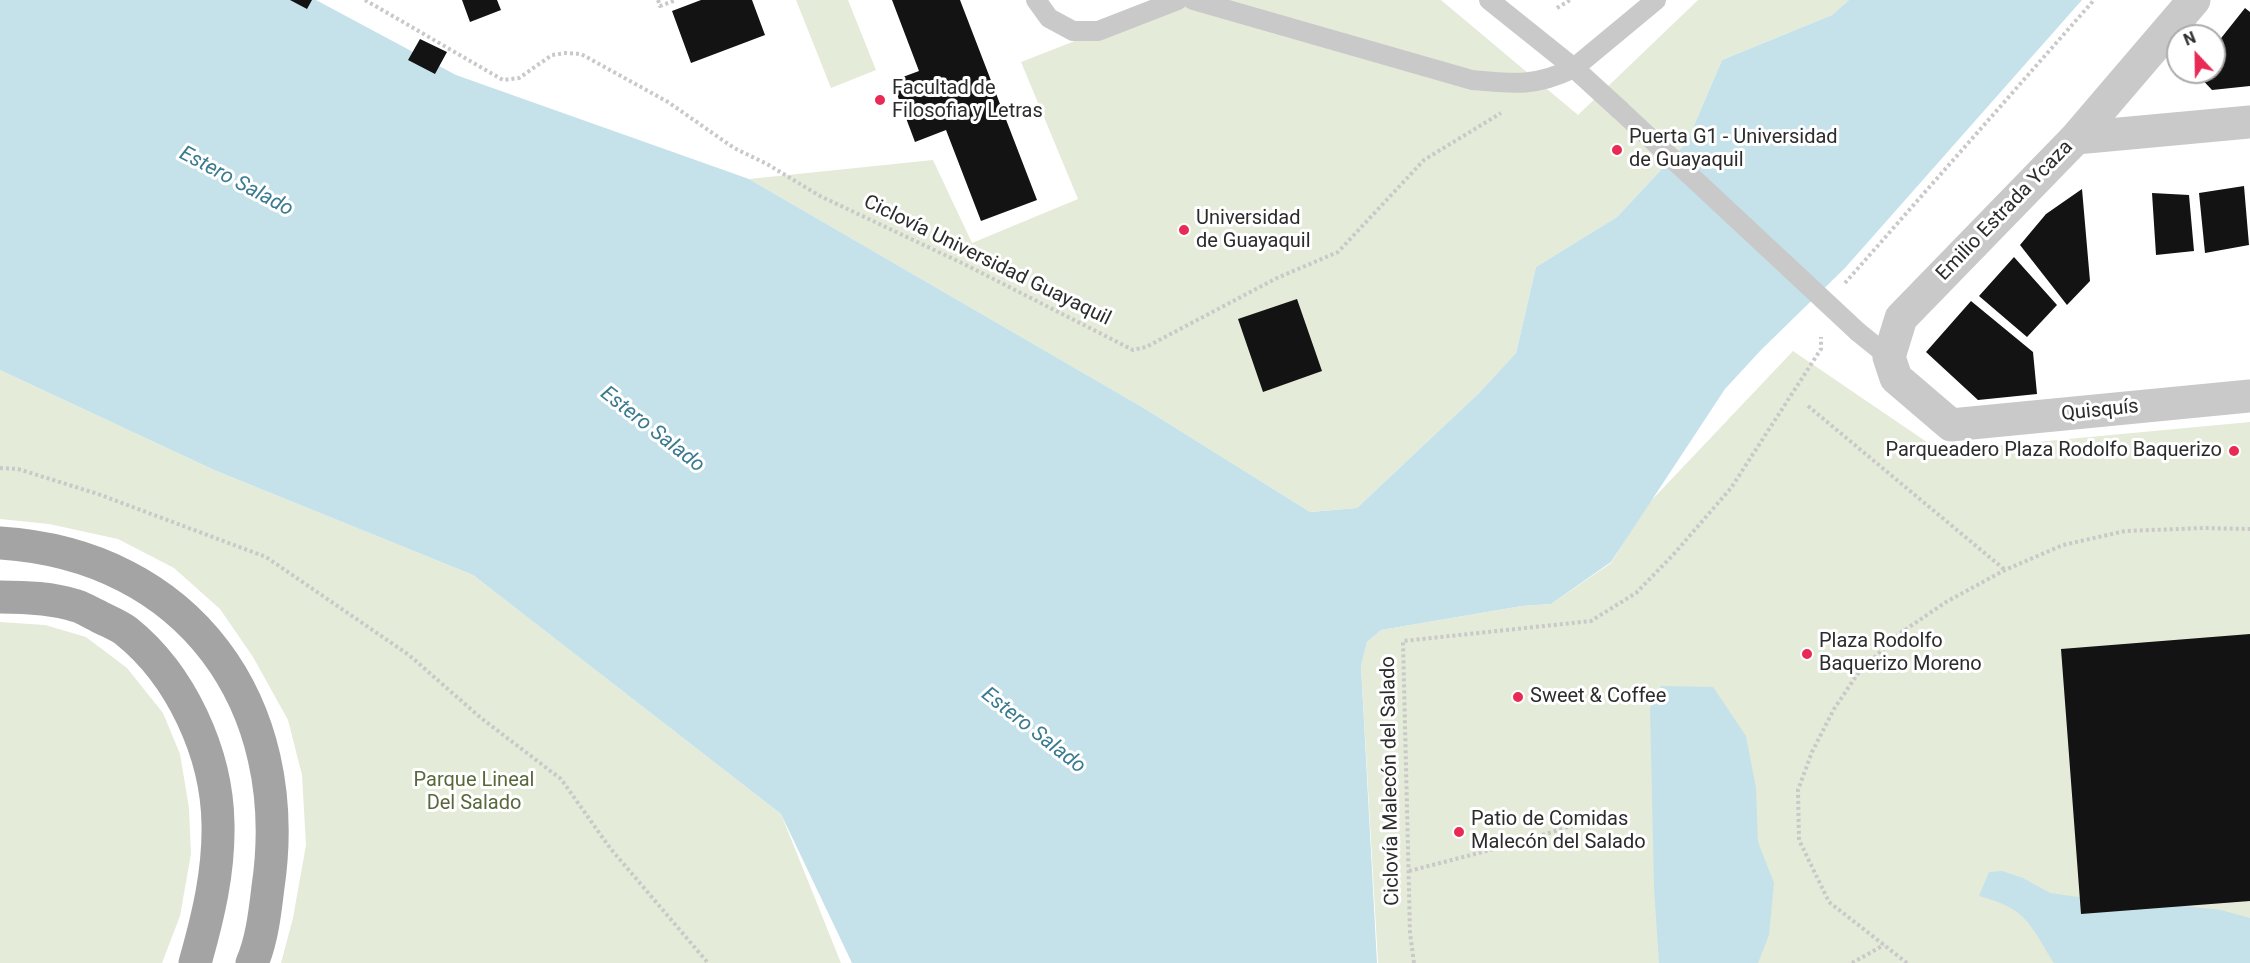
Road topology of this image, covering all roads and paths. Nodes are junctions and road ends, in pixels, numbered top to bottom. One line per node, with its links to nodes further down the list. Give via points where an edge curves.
1 (365, 0): 14 (path, Ciclovía Universidad Guayaquil, via 503,80 519,78 552,55 581,54 668,102 734,147 820,196 1133,350 1338,252 1424,160)
2 (658, 0): 3 (path, via 660,6)
3 (676, 0)
4 (1036, 0): 5 (lane, via 1049,18 1073,31 1098,31)
5 (1178, 0)
6 (1193, 0): 13 (lane, via 1472,80 1539,82)
7 (1489, 0): 13 (lane)
8 (1570, 0): 12 (path)
9 (1656, 0): 13 (lane)
10 (2094, 0): 17 (path)
11 (2194, 0): 16 (street, Emilio Estrada Ycaza)
12 (1557, 8)
13 (1574, 68): 19 (lane, bridge)
14 (1502, 113)
15 (2250, 122): 16 (street)
16 (2076, 138): 19 (street, Emilio Estrada Ycaza, via 1901,318)
17 (1838, 291)
18 (1818, 327): 28 (path, Ciclovía Malecón del Salado, via 1821,349 1731,488 1636,593 1591,621 1403,641)
19 (1889, 357): 20 (street, Quisquís, via 1896,378 1951,425)
20 (2250, 396)
21 (1808, 406): 25 (path)
22 (0, 468): 32 (path, via 18,469 98,494 266,557 409,655 481,718 561,779 610,848)
23 (2250, 529): 25 (path, via 2125,531 2063,545)
24 (0, 543): 31 (main road, via 61,552 144,585 183,615 211,645 239,688 262,745 274,822 265,909)
25 (2005, 570): 29 (path, via 1946,602 1899,634 1858,672 1816,743 1798,790 1799,840 1829,902)
26 (0, 597): 30 (main road, via 39,598 79,606 124,630 154,657 178,691 205,750 218,822 216,872)
27 (1581, 823): 28 (path)
28 (1409, 871): 33 (path, Ciclovía Malecón del Salado)
29 (1884, 945): 34 (path); 35 (path)
30 (195, 963)
31 (252, 963)
32 (708, 963)
33 (1414, 963)
34 (1852, 963)
35 (1907, 963)

